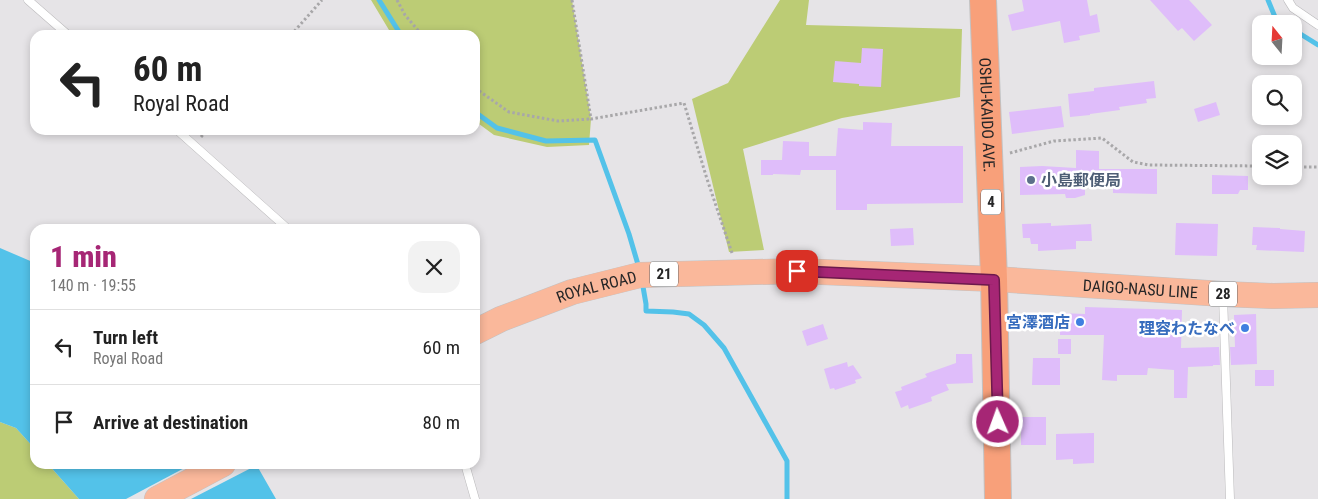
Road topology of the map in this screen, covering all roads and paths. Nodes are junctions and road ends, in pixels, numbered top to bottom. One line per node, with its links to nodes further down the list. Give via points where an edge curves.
1 (28, 0): 8 (lane)
2 (322, 0): 9 (path)
3 (398, 0): 10 (path)
4 (572, 0): 12 (path)
5 (983, 0): 20 (highway, OSHU-KAIDO AVE. / 4)
6 (1288, 0): 7 (lane)
7 (1318, 24)
8 (62, 30)
9 (295, 30)
10 (418, 30)
11 (480, 92): 12 (path, via 509,112 558,120)
12 (591, 119): 19 (path, via 684,103)
13 (182, 135): 18 (lane)
14 (1010, 153): 15 (path, via 1054,141 1102,138 1133,162 1141,164)
15 (1252, 166)
16 (1302, 167): 17 (path)
17 (1318, 167)
18 (282, 224)
19 (739, 272): 20 (main road, ROYAL ROAD / 21, via 807,271); 23 (main road, ROYAL ROAD / 21, via 640,275 572,292)
20 (994, 280): 21 (main road, DAIGO-NASU LINE / 28); 28 (highway, OSHU-KAIDO AVE. / 4)
21 (1223, 294): 22 (main road, DAIGO-NASU LINE / 28); 29 (lane)
22 (1318, 295)
23 (480, 330)
24 (214, 469): 26 (main road)
25 (466, 469): 27 (lane)
26 (157, 499)
27 (475, 499)
28 (998, 499)
29 (1230, 499)

